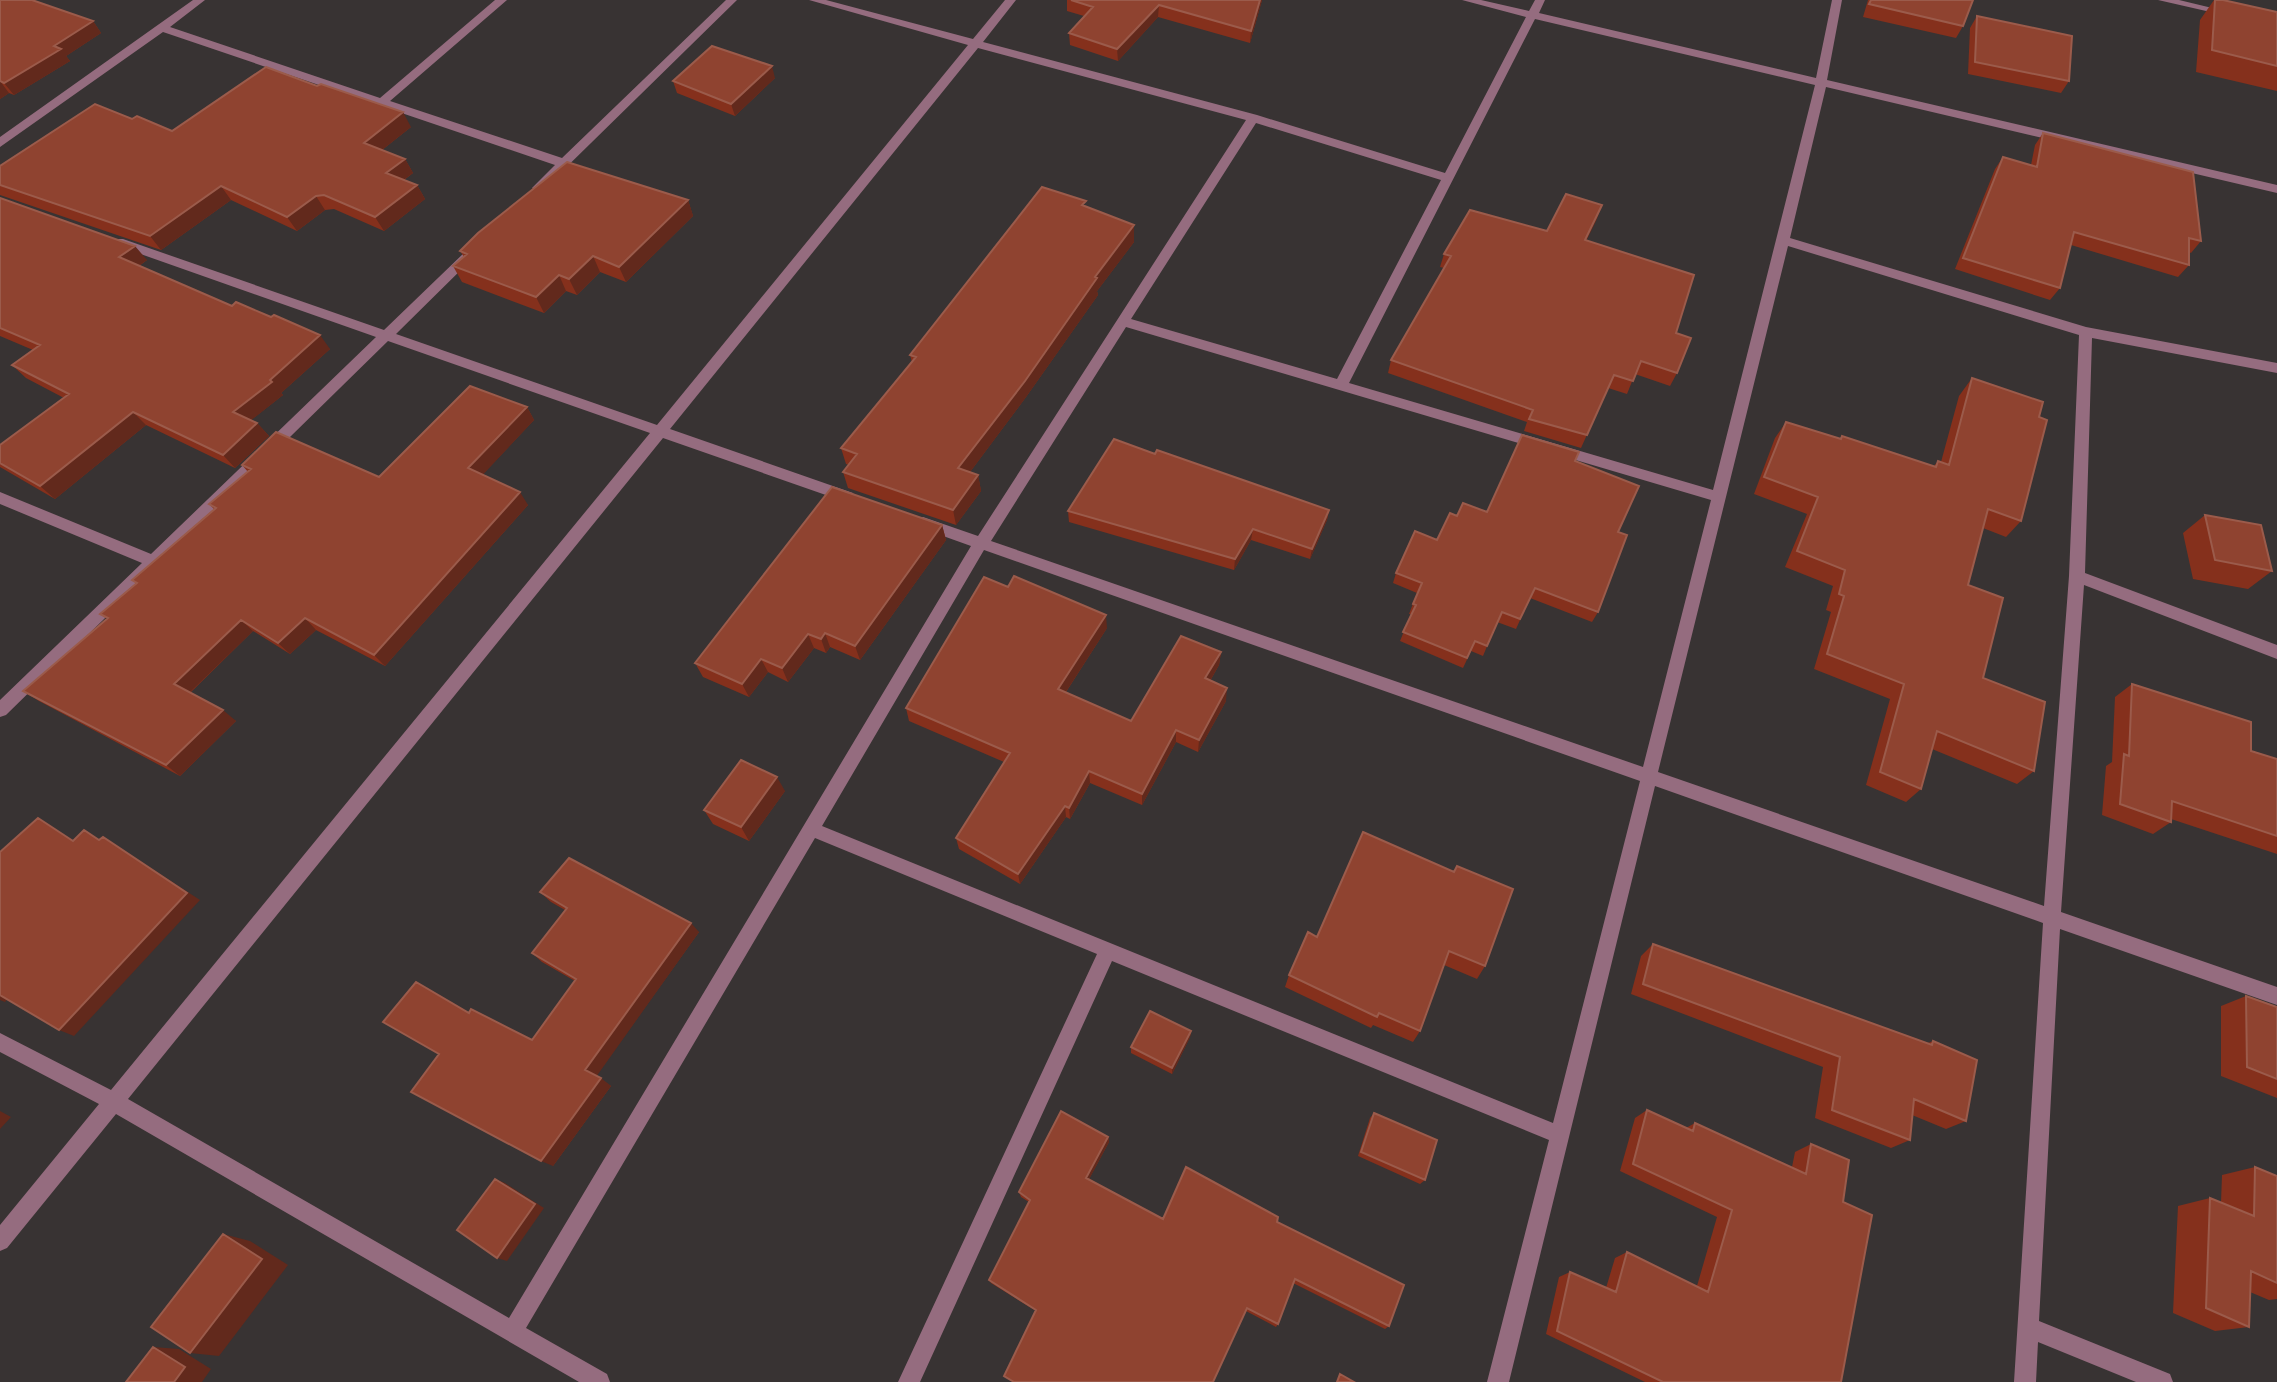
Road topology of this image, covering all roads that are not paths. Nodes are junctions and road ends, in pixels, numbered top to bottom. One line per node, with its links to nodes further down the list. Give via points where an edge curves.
1 (200, 0): 12 (street)
2 (502, 0): 15 (street)
3 (732, 0): 18 (street)
4 (814, 0): 13 (street)
5 (1011, 0): 13 (street)
6 (1467, 0): 11 (street)
7 (1540, 0): 11 (street)
8 (1837, 0): 14 (street)
9 (2163, 0): 10 (street)
10 (2234, 14)
11 (1533, 15): 14 (street); 19 (street)
12 (162, 28): 15 (street); 17 (street)
13 (975, 44): 16 (street); 30 (street)
14 (1821, 83): 20 (street); 24 (street)
15 (382, 102): 18 (street)
16 (1253, 118): 19 (street); 25 (street)
17 (0, 143)
18 (563, 163): 21 (street)
19 (1449, 178): 29 (street)
20 (2277, 189)
21 (530, 195)
22 (104, 237): 27 (street)
23 (486, 239): 27 (street)
24 (1783, 240): 26 (street); 31 (street)
25 (1123, 321): 29 (street); 35 (street)
26 (2086, 332): 28 (street); 37 (street)
27 (386, 335): 30 (street); 36 (street)
28 (2277, 368)
29 (1341, 385): 31 (street)
30 (660, 431): 33 (street); 46 (street)
31 (1719, 497): 40 (street)
32 (0, 498): 36 (street)
33 (864, 502)
34 (908, 518): 35 (street)
35 (981, 543): 40 (street); 41 (street)
36 (153, 561): 39 (street)
37 (2077, 576): 38 (street); 42 (street)
38 (2277, 652)
39 (0, 710)
40 (1649, 777): 42 (street); 47 (street)
41 (811, 829): 43 (street); 50 (street)
42 (2052, 917): 44 (street); 49 (street)
43 (1108, 950): 47 (street); 52 (street)
44 (2277, 996)
45 (0, 1042): 46 (street)
46 (114, 1102): 48 (street); 50 (street)
47 (1560, 1135): 53 (street)
48 (0, 1241)
49 (2027, 1327): 54 (street); 55 (street)
50 (512, 1332): 51 (street)
51 (599, 1382)
52 (909, 1382)
53 (1498, 1382)
54 (2025, 1382)
55 (2162, 1382)

